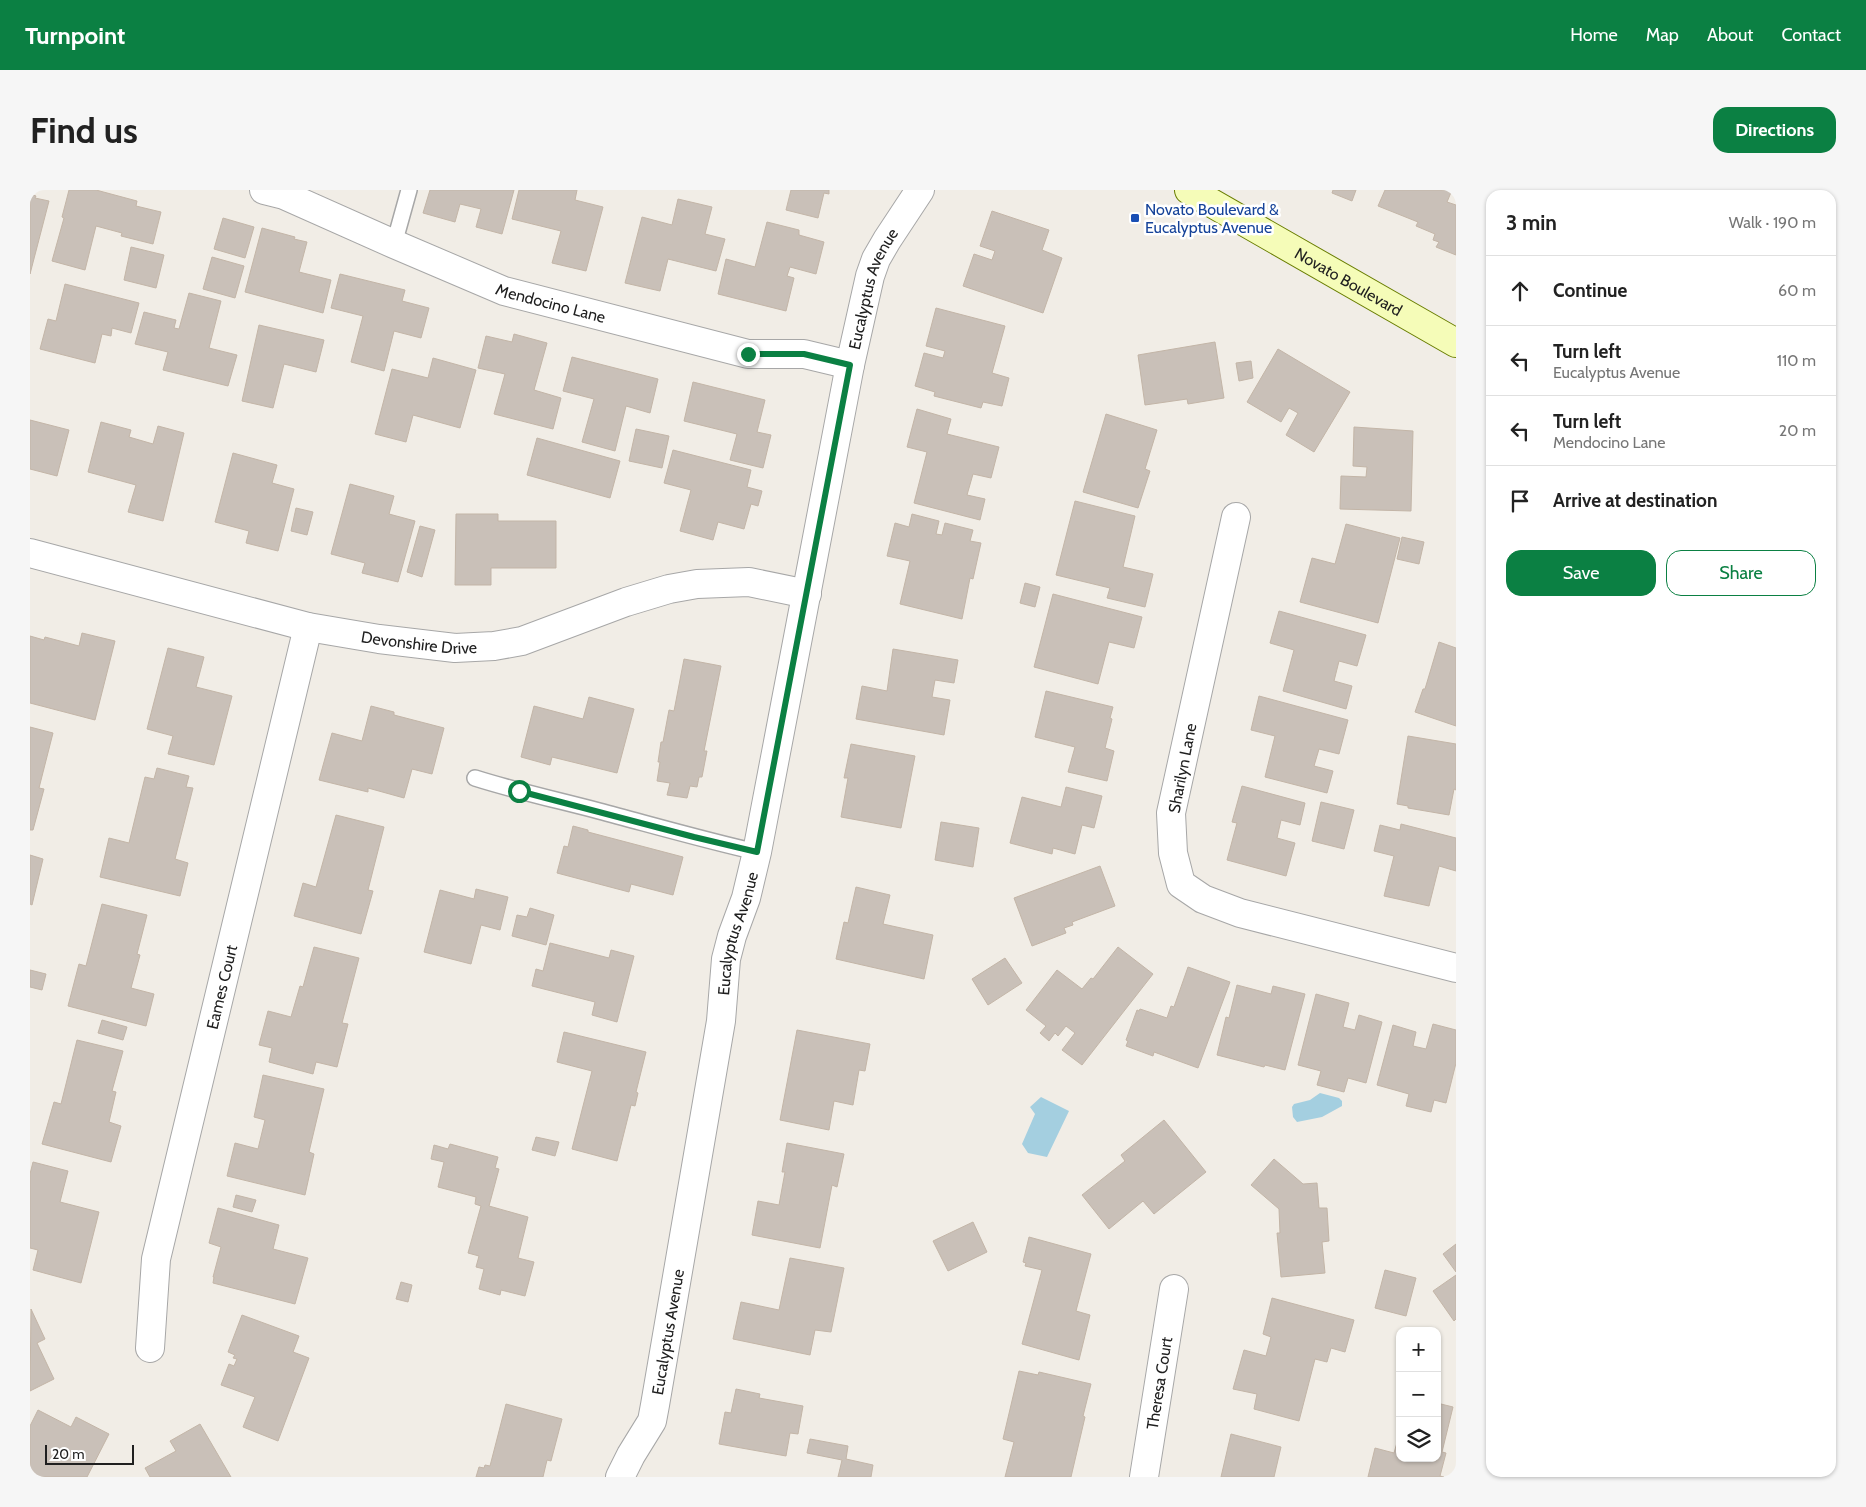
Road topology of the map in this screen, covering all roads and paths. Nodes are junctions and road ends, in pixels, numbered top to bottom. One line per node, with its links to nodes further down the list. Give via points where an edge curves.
1 (264, 190): 5 (street, Mendocino Lane, via 284,195)
2 (409, 190): 5 (lane)
3 (920, 190): 7 (street, Eucalyptus Avenue, via 876,259)
4 (1202, 193): 6 (main road, Novato Boulevard)
5 (394, 244): 7 (street, Mendocino Lane, via 504,291 748,354 804,354)
6 (1456, 343)
7 (850, 365): 10 (street, Eucalyptus Avenue)
8 (1236, 517): 14 (street, Sharilyn Lane, via 1171,813 1173,853 1180,884 1204,899 1240,912)
9 (30, 553): 11 (street, Devonshire Drive)
10 (808, 594): 11 (street, Devonshire Drive, via 749,582 707,583 669,589 522,641 494,646 455,648); 13 (street, Eucalyptus Avenue)
11 (308, 628): 16 (street, Eames Court, via 156,1259)
12 (474, 778): 13 (lane)
13 (757, 852): 17 (street, Eucalyptus Avenue, via 726,959 721,1021 652,1421 630,1454)
14 (1456, 968)
15 (1174, 1289): 18 (street, Theresa Court)
16 (150, 1348)
17 (620, 1477)
18 (1144, 1477)

